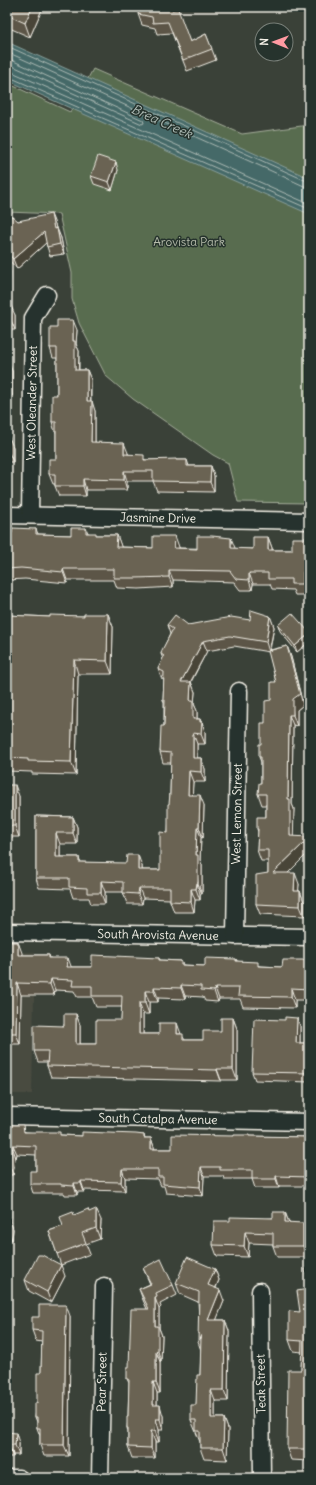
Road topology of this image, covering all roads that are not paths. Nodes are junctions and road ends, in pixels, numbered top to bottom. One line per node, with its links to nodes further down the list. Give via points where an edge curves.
1 (47, 295): 3 (street, West Oleander Street, via 33,318)
2 (7, 515): 3 (street, Jasmine Drive)
3 (30, 515): 4 (street, Jasmine Drive)
4 (309, 521)
5 (239, 691): 7 (street, West Lemon Street)
6 (7, 932): 7 (street, South Arovista Avenue)
7 (235, 936): 8 (street, South Arovista Avenue)
8 (309, 937)
9 (7, 1116): 10 (street, South Catalpa Avenue)
10 (309, 1122)
11 (104, 1286): 15 (street, Pear Street)
12 (260, 1290): 16 (street, Teak Street)
13 (7, 1478): 14 (street)
14 (19, 1478)
15 (100, 1478)
16 (262, 1478)

